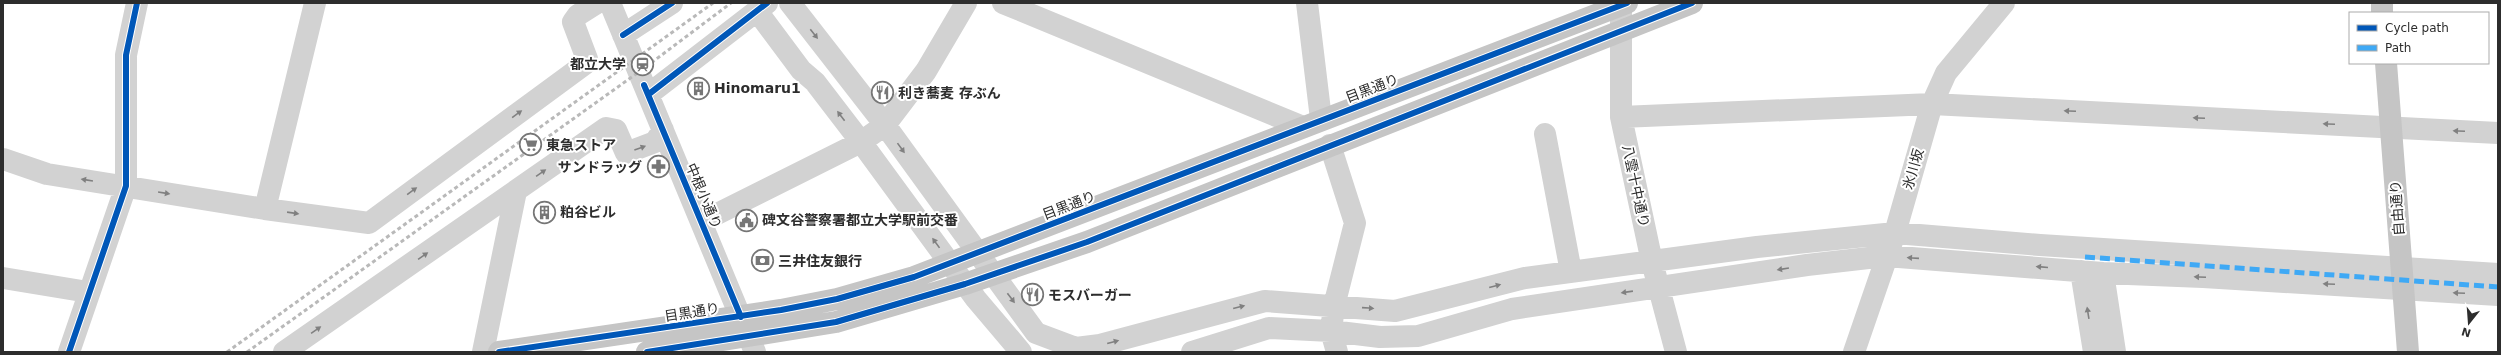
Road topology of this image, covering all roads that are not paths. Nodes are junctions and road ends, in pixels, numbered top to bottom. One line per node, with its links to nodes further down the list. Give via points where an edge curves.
1 (315, 3): 30 (street)
2 (597, 3): 30 (street, one-way to 2, via 369,223 585,64 587,59 574,22 578,15)
3 (610, 3): 14 (street, 中根小通り)
4 (672, 3): 14 (street)
5 (790, 3): 20 (street, one-way to 20)
6 (966, 3): 20 (street, via 926,71)
7 (1003, 3): 19 (street)
8 (1307, 3): 19 (street)
9 (1692, 3): 13 (main road, 目黒通り)
10 (2004, 3): 17 (street, 氷川坂, via 1946,73)
11 (132, 4): 28 (street, via 126,55)
12 (763, 6): 16 (street); 25 (street, one-way to 12, via 815,82 801,70)
13 (1622, 12): 18 (street, 八雲十中通り); 19 (main road, 目黒通り); 26 (main road, 目黒通り)
14 (623, 35): 16 (street, 中根小通り)
15 (2386, 64): 21 (main road, 自由通り)
16 (649, 94): 22 (street, 中根小通り)
17 (1932, 104): 18 (street); 21 (street, one-way to 17); 32 (street, 氷川坂)
18 (1621, 117): 35 (street, 八雲十中通り)
19 (1312, 123): 33 (main road, 目黒通り)
20 (885, 126): 25 (street); 33 (street, one-way to 33)
21 (2391, 128): 23 (street, one-way to 21); 43 (main road, 自由通り)
22 (663, 130): 29 (street, one-way to 22, via 606,128 616,130 626,153 655,142); 31 (street, 中根小通り)
23 (2498, 133)
24 (1545, 134): 38 (street)
25 (861, 142): 31 (street); 36 (street, one-way to 25)
26 (1330, 146): 40 (main road, 目黒通り, via 1087,242); 48 (street, via 1355,223)
27 (3, 160): 28 (street, one-way to 27, via 47,174)
28 (126, 186): 30 (street, one-way to 30); 46 (street)
29 (516, 191): 53 (street, one-way to 29); 54 (street)
30 (265, 209)
31 (701, 222): 49 (street, 中根小通り)
32 (1895, 233): 34 (street, 氷川坂); 35 (street, via 1780,244); 43 (street, via 2213,255)
33 (977, 253): 36 (main road, 目黒通り); 40 (street)
34 (1886, 256): 37 (street, one-way to 34); 45 (street, one-way to 45); 61 (street, 氷川坂)
35 (1652, 262): 38 (street); 45 (street, 八雲十中通り)
36 (949, 265): 44 (street); 49 (main road, 目黒通り, via 837,299)
37 (2081, 271): 39 (street); 62 (street, one-way to 37)
38 (1571, 272): 48 (street, one-way to 38, via 1395,311 1525,278)
39 (2102, 273): 43 (street, one-way to 39); 63 (street)
40 (993, 274): 44 (main road, 目黒通り); 48 (street, one-way to 48, via 1036,332 1076,348 1100,345 1264,301)
41 (2498, 274): 43 (street)
42 (3, 278): 46 (street)
43 (2402, 280): 47 (street, one-way to 43); 64 (main road, 自由通り)
44 (965, 284): 51 (main road, 目黒通り); 57 (street)
45 (1659, 287): 50 (street, one-way to 50, via 1512,308 1418,336 1380,337); 60 (street, 八雲十中通り)
46 (88, 292): 52 (street)
47 (2498, 295)
48 (1334, 306): 50 (street)
49 (741, 317): 51 (street, 中根小通り); 55 (main road, 目黒通り)
50 (1331, 331): 58 (street, via 1269,328); 59 (street)
51 (752, 344): 56 (main road, 目黒通り)
52 (69, 352)
53 (284, 352)
54 (483, 352)
55 (499, 352)
56 (647, 352)
57 (1021, 352)
58 (1192, 352)
59 (1337, 352)
60 (1676, 352)
61 (1854, 352)
62 (2094, 352)
63 (2115, 352)
64 (2408, 352)

